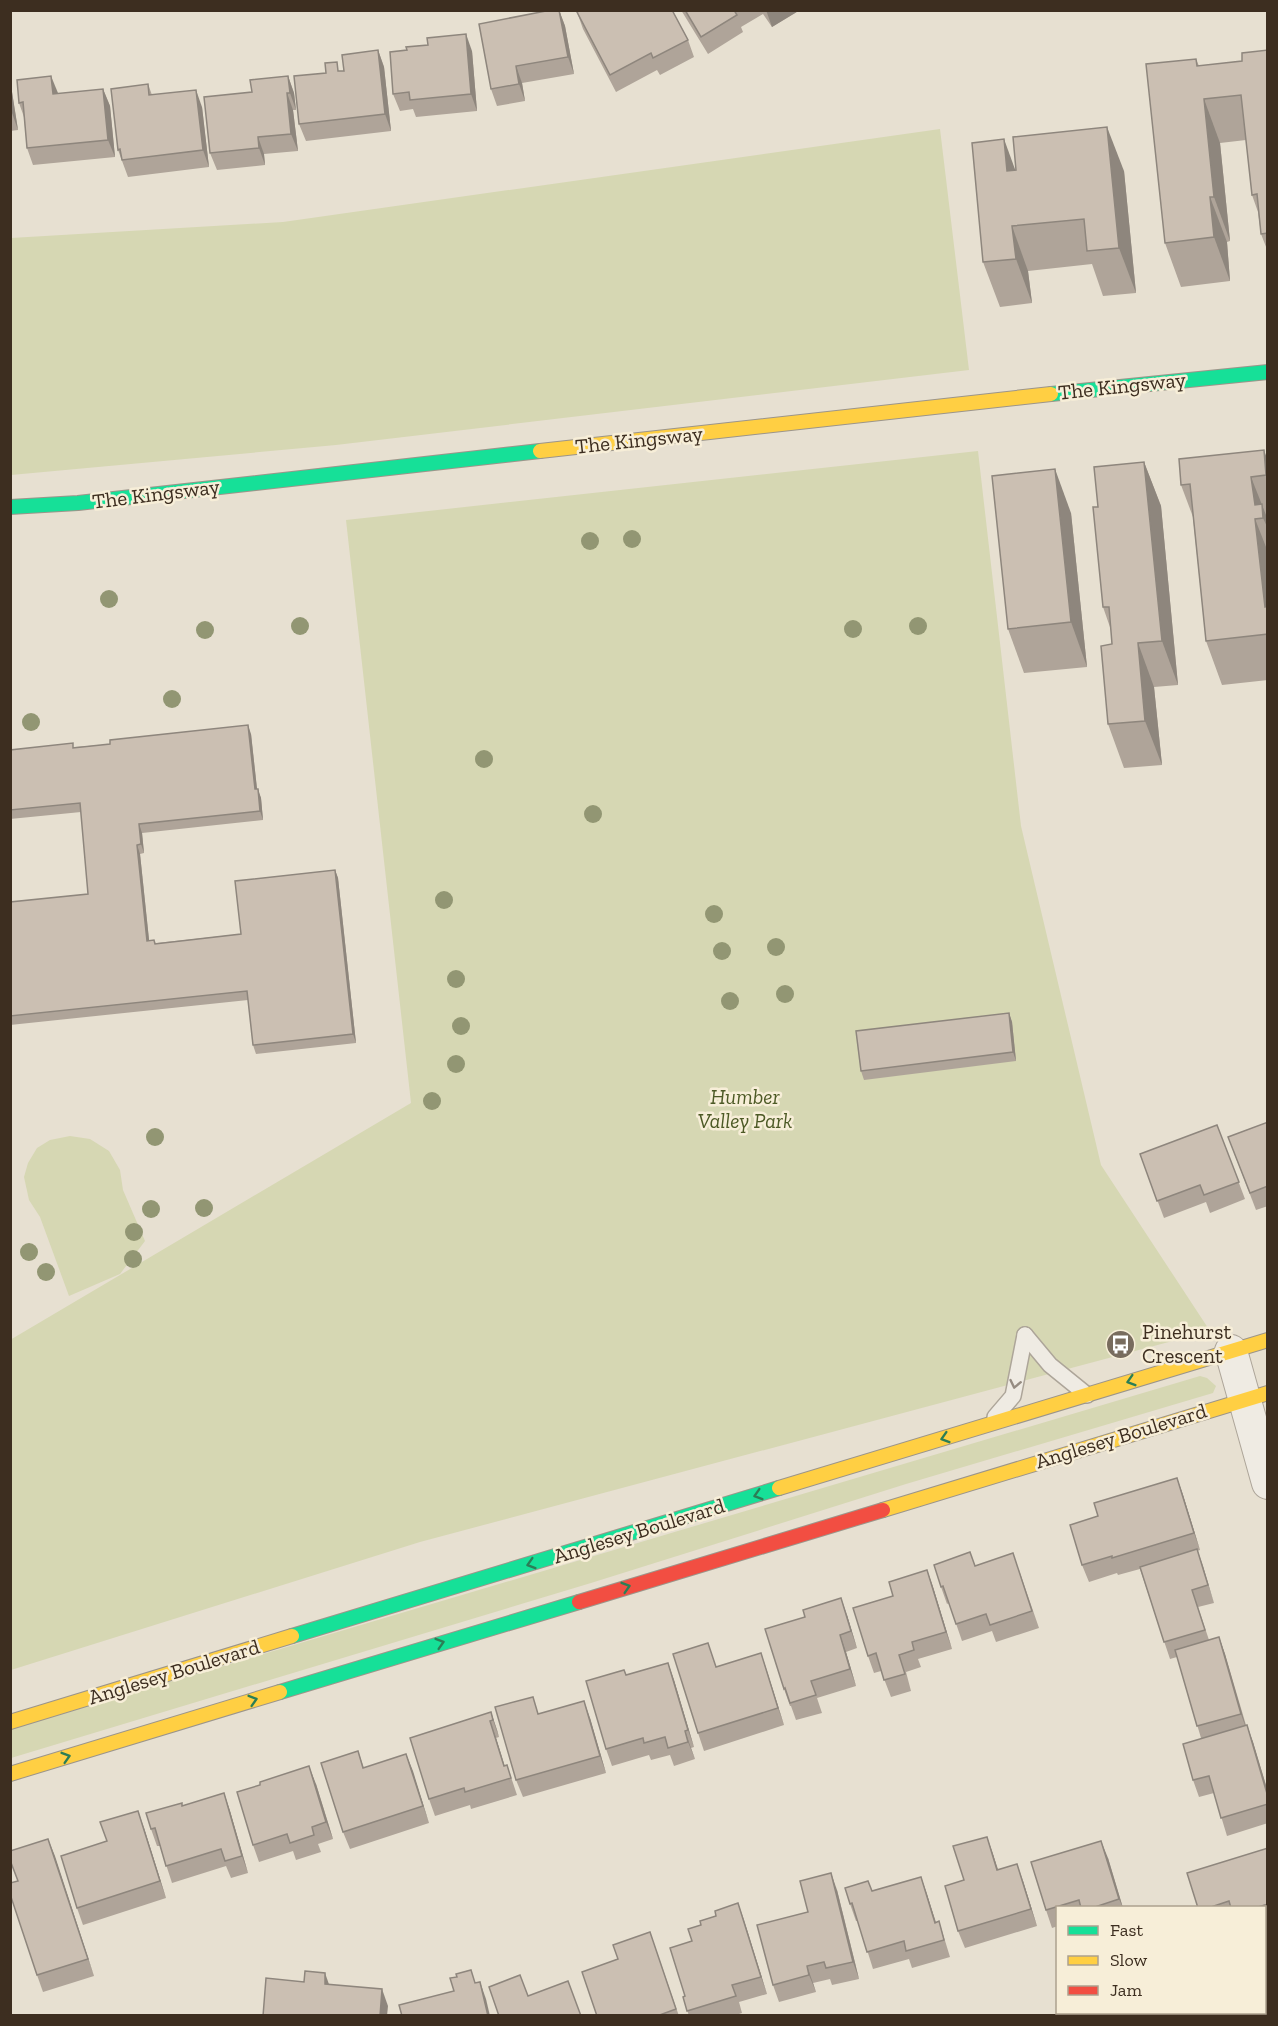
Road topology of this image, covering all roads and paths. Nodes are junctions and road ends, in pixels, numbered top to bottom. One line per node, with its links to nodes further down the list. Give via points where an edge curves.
1 (1268, 372): 2 (street, The Kingsway, via 78,503)
2 (10, 507)
3 (1268, 1340): 4 (street, Anglesey Boulevard)
4 (1231, 1352): 5 (street, Anglesey Boulevard, one-way to 5); 6 (street)
5 (1087, 1395): 7 (street, Anglesey Boulevard); 7 (lane, one-way to 7, via 1050,1365 1025,1335 1013,1396)
6 (1256, 1396): 8 (street); 10 (street, Anglesey Boulevard, one-way to 6)
7 (987, 1425): 9 (street, Anglesey Boulevard, one-way to 9)
8 (1268, 1483)
9 (10, 1722)
10 (10, 1774)

